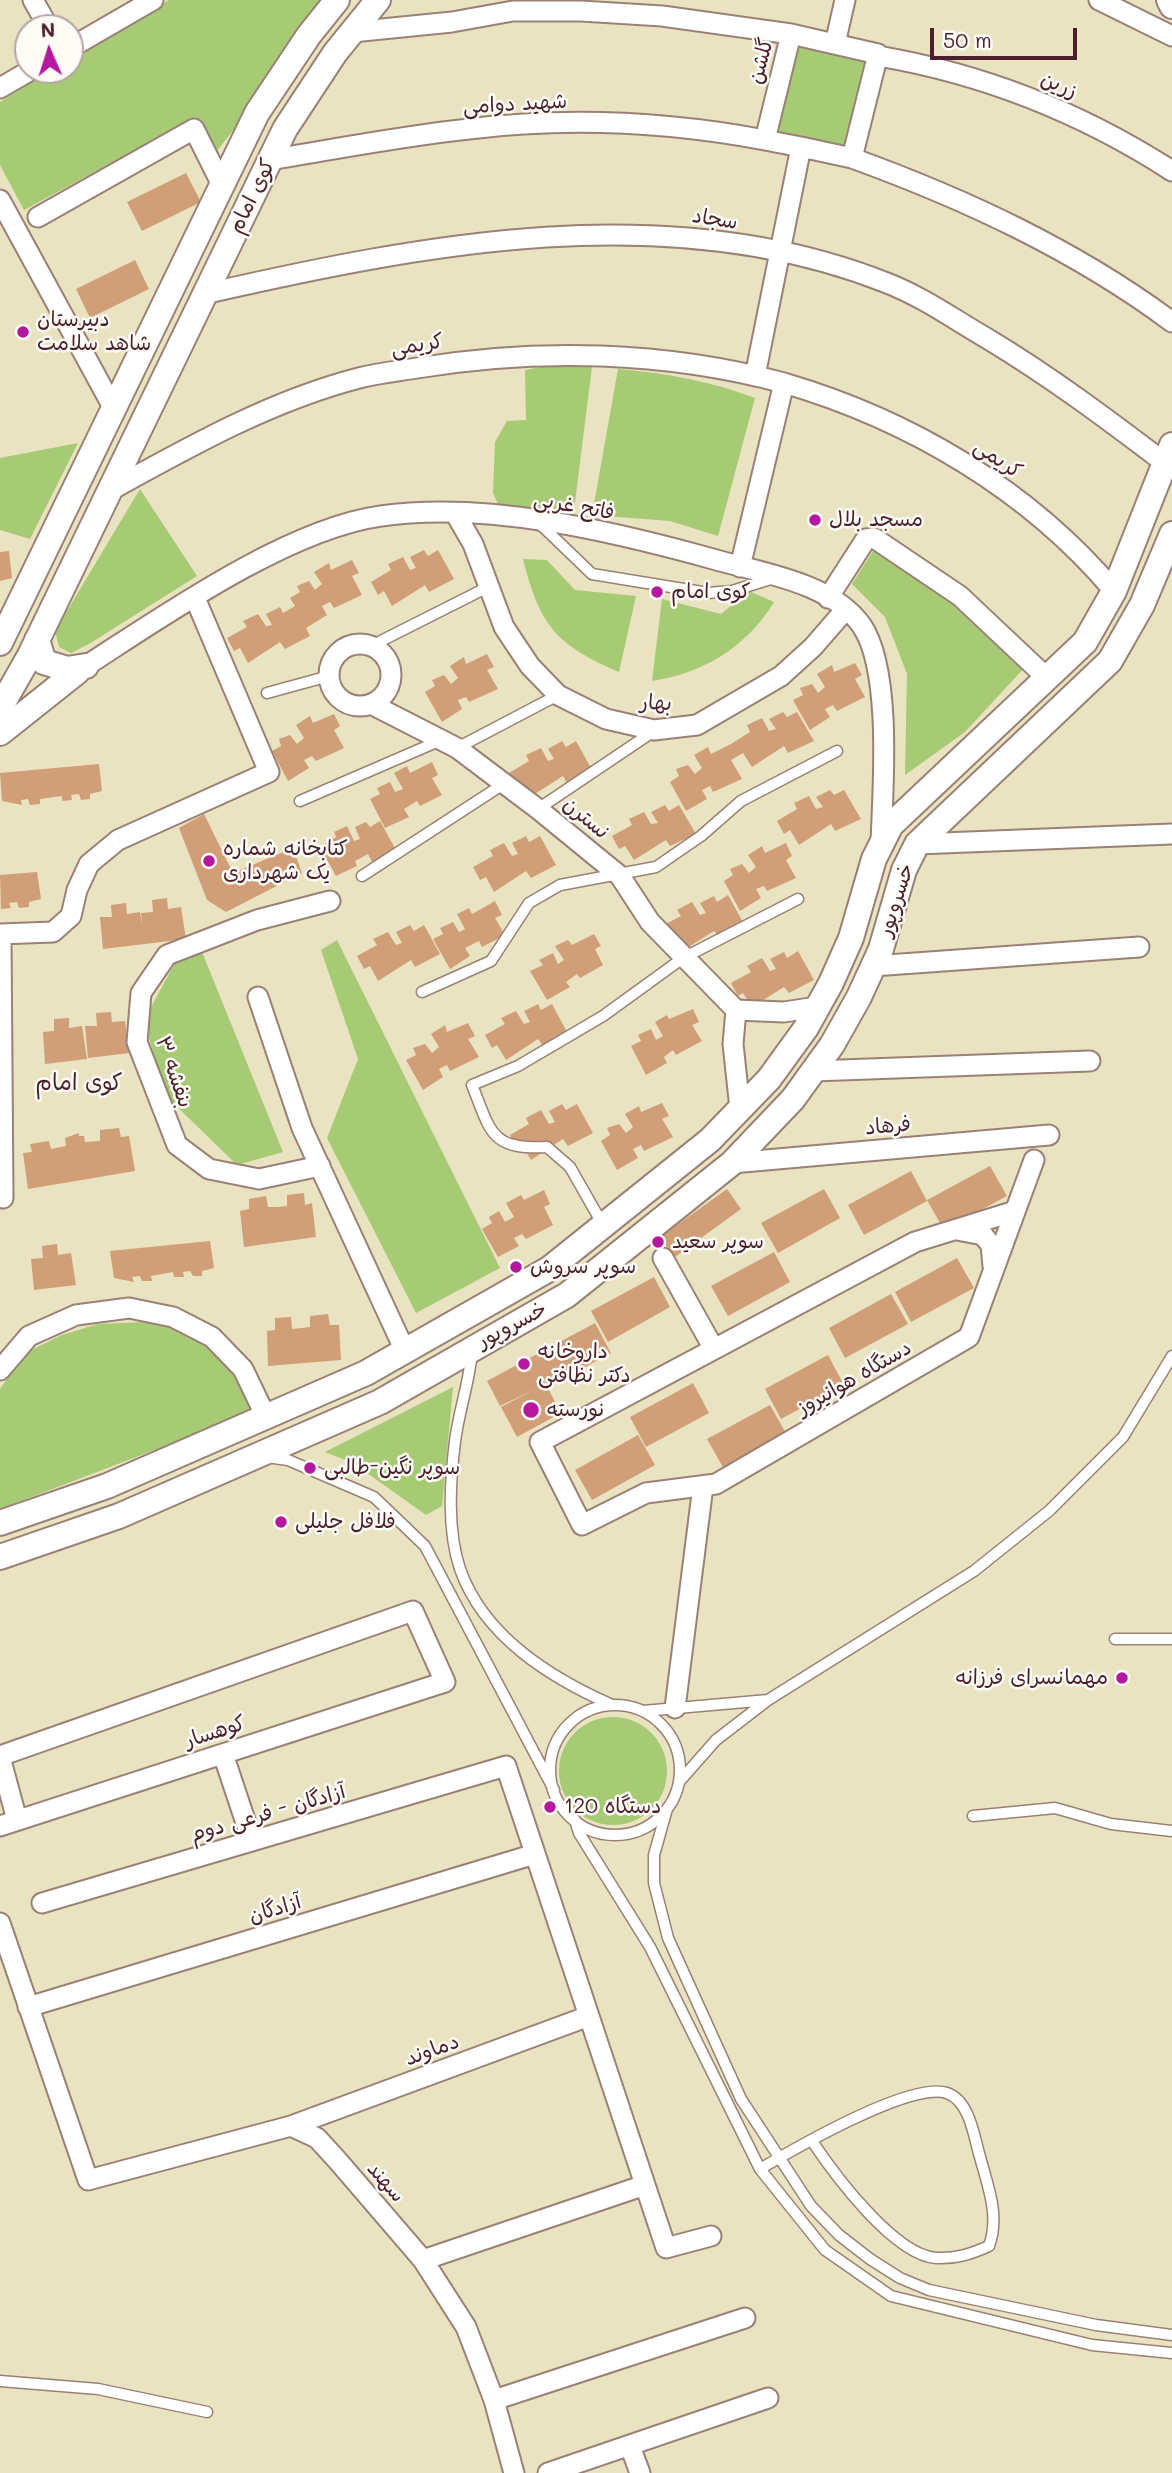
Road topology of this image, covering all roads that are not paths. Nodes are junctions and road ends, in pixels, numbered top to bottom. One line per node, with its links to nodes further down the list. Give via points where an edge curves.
1 (153, 0): 11 (street)
2 (337, 0): 19 (street, کوی امام, via 257,113)
3 (378, 0): 8 (street, کوی امام)
4 (845, 0): 12 (street)
5 (1099, 0): 10 (street)
6 (1169, 0): 7 (street)
7 (1172, 6)
8 (352, 32): 9 (street, via 513,11 581,10); 17 (street, کوی امام)
9 (791, 34): 12 (street, گلشن); 14 (street, گلشن)
10 (1172, 36)
11 (84, 40)
12 (835, 44): 13 (street, گلشن)
13 (877, 56): 16 (street); 18 (street, زرین, via 931,65 1052,106 1123,139)
14 (765, 140): 15 (street); 17 (street, شهید دوامی, via 631,123 540,124 470,128)
15 (802, 147): 16 (street); 24 (street)
16 (852, 158): 26 (street, via 937,188 1040,239)
17 (269, 160): 23 (street, کوی امام)
18 (1172, 171)
19 (222, 186): 21 (street, کوی امام); 22 (street, via 194,129)
20 (0, 200): 29 (street)
21 (209, 212): 23 (street); 29 (street, کوی امام)
22 (38, 217)
23 (239, 224): 25 (street, کوی امام)
24 (780, 252): 25 (street, سجاد, via 676,236 485,242 344,264); 27 (street); 30 (street, سجاد, via 887,283 938,308)
25 (204, 294): 31 (street, کوی امام)
26 (1172, 322)
27 (755, 376): 28 (street, کریمی); 31 (street, کریمی, via 615,355 470,359 360,378 260,412)
28 (784, 383): 35 (street); 38 (street, کریمی, via 859,408 957,458 1019,501 1093,567)
29 (114, 409): 43 (street, کوی امام)
30 (1169, 454): 38 (street)
31 (109, 491): 42 (street, کوی امام)
32 (455, 513): 33 (street, فاتح غربی); 37 (street, بهار); 39 (street, فاتح غربی, via 379,516 342,526 262,561)
33 (538, 522): 35 (street, فاتح غربی, via 677,549); 36 (lane, via 592,574 709,593)
34 (1172, 534): 61 (street, via 1142,605 1110,662)
35 (740, 567): 36 (street, فاتح غربی)
36 (778, 577): 40 (street, فاتح غربی)
37 (490, 586): 44 (lane); 49 (street, بهار, via 504,627 530,666)
38 (1114, 592): 47 (street, via 1085,642)
39 (195, 598): 45 (street, فاتح غربی); 66 (street, via 270,772 118,840 89,864 71,916 53,932)
40 (828, 598): 41 (street, فاتح غربی); 47 (street, via 857,550 874,538 974,607)
41 (846, 609): 52 (street, بهار, via 781,676 741,702 697,725); 59 (street, فاتح غربی, via 872,647)
42 (37, 640): 45 (street, via 44,662); 51 (street, کوی امام)
43 (0, 643)
44 (371, 646): 46 (street, via 360,644 341,651); 50 (street, via 387,660 391,681)
45 (82, 669): 53 (street)
46 (329, 676): 48 (lane); 50 (street, via 342,701)
47 (1047, 678): 59 (street)
48 (267, 693)
49 (558, 695): 52 (street, بهار, via 606,719); 54 (lane)
50 (371, 705): 54 (street, نسترن)
51 (0, 708)
52 (654, 730): 58 (lane)
53 (0, 733)
54 (448, 745): 56 (street, نسترن); 57 (lane)
55 (837, 751): 63 (lane, via 741,801 656,867)
56 (505, 783): 58 (street, نسترن); 62 (lane)
57 (300, 801)
58 (538, 809): 63 (street, نسترن)
59 (891, 828): 61 (street); 72 (street, خسروپور, via 851,938)
60 (1172, 834): 61 (street)
61 (922, 840): 69 (street, خسروپور, via 904,870)
62 (362, 876)
63 (620, 876): 68 (street, نسترن, via 650,922); 70 (lane, via 560,886 529,903 491,961)
64 (798, 899): 68 (lane)
65 (330, 901): 80 (street, بنفشه ۳, via 257,920 167,955 141,993 137,1042 177,1145 209,1168 259,1179)
66 (1, 934): 82 (street)
67 (1139, 947): 69 (street)
68 (683, 958): 73 (street, نسترن); 84 (lane, via 592,1022 518,1066 472,1085 492,1133 517,1149 547,1147 570,1167)
69 (873, 966): 75 (street, خسروپور, via 832,1045)
70 (422, 992)
71 (258, 998): 80 (street, via 302,1128)
72 (817, 1007): 73 (street, via 784,1012); 76 (street, خسروپور, via 769,1079)
73 (736, 1010): 76 (street, via 733,1044)
74 (1090, 1061): 75 (street)
75 (813, 1071): 81 (street, خسروپور, via 793,1099)
76 (740, 1109): 78 (street, خسروپور)
77 (1049, 1135): 81 (street, فرهاد)
78 (699, 1149): 81 (street); 84 (street, خسروپور)
79 (1034, 1160): 83 (street, دستگاه هوانیروز)
80 (320, 1166): 91 (street)
81 (726, 1168): 89 (street, خسروپور, via 567,1295)
82 (3, 1198)
83 (1015, 1211): 85 (street, دستگاه هوانیروز); 87 (street, دستگاه هوانیروز)
84 (603, 1225): 88 (street, خسروپور, via 549,1269)
85 (953, 1230): 87 (street, دستگاه هوانیروز, via 984,1235 992,1245); 90 (street, دستگاه هوانیروز, via 915,1242)
86 (663, 1258): 90 (street)
87 (992, 1274): 96 (street, دستگاه هوانیروز, via 968,1337 716,1485)
88 (457, 1322): 89 (street); 91 (street, خسروپور)
89 (473, 1346): 95 (street, خسروپور, via 380,1402); 104 (lane, via 470,1379 459,1408 452,1477 452,1526 460,1570 480,1606 509,1642 545,1670)
90 (714, 1349): 96 (street, دستگاه هوانیروز, via 540,1442 582,1525 646,1493)
91 (405, 1351): 94 (street, خسروپور, via 366,1373)
92 (1172, 1356): 103 (lane, via 1123,1437 1049,1511 974,1571)
93 (0, 1370): 94 (street, via 29,1336 76,1315 129,1308 173,1317 212,1337 243,1369)
94 (265, 1415): 97 (street, خسروپور, via 107,1486)
95 (255, 1456): 99 (street, خسروپور, via 119,1516); 110 (lane, via 288,1460 374,1497 425,1546)
96 (703, 1486): 105 (street)
97 (44, 1508): 98 (street, خسروپور); 99 (street)
98 (0, 1523)
99 (58, 1537): 100 (street, خسروپور)
100 (0, 1558)
101 (1115, 1639): 102 (lane)
102 (1172, 1639)
103 (768, 1700): 105 (lane); 109 (lane, via 716,1740)
104 (612, 1705): 106 (lane); 110 (lane, via 584,1713 561,1733 551,1761)
105 (675, 1708): 106 (lane)
106 (643, 1711): 109 (lane, via 663,1725 676,1746)
107 (223, 1754): 108 (street, کوهسار, via 444,1682 413,1611); 114 (street, کوهسار); 116 (street)
108 (0, 1757): 114 (street)
109 (679, 1782): 111 (lane)
110 (554, 1790): 113 (lane)
111 (667, 1808): 113 (lane, via 657,1819 631,1832 601,1833); 124 (lane, via 655,1848 654,1883 668,1938 740,2099)
112 (973, 1816): 115 (lane, via 1055,1808 1111,1824)
113 (575, 1820): 125 (lane, via 650,1947)
114 (9, 1823)
115 (1172, 1831)
116 (252, 1841): 117 (street, آزادگان - فرعی دوم, via 506,1766); 118 (street, آزادگان - فرعی دوم)
117 (535, 1854): 120 (street, آزادگان); 121 (street)
118 (42, 1903)
119 (0, 1923): 120 (street)
120 (28, 2007): 122 (street, via 88,2180)
121 (589, 2016): 122 (street, دماوند); 126 (street)
122 (291, 2126): 128 (street, سهند, via 317,2138)
123 (812, 2141): 123 (lane, via 859,2203 906,2243 933,2258 966,2256 989,2246 995,2229 992,2201 974,2134 963,2104 947,2093 925,2091 895,2101); 124 (lane)
124 (778, 2159): 125 (lane); 130 (lane, via 811,2206 839,2235 900,2278 929,2290 1006,2308)
125 (760, 2169): 131 (lane, via 825,2250 891,2296 1092,2346)
126 (645, 2185): 127 (street, via 666,2248); 128 (street)
127 (711, 2236)
128 (423, 2260): 134 (street, سهند, via 466,2327)
129 (744, 2318): 134 (street)
130 (1172, 2335)
131 (1172, 2353)
132 (0, 2381): 135 (lane, via 98,2389)
133 (768, 2398): 136 (street)
134 (494, 2400): 137 (street, سهند)
135 (207, 2412)
136 (630, 2446): 138 (street); 139 (street)
137 (514, 2473)
138 (548, 2473)
139 (640, 2473)

